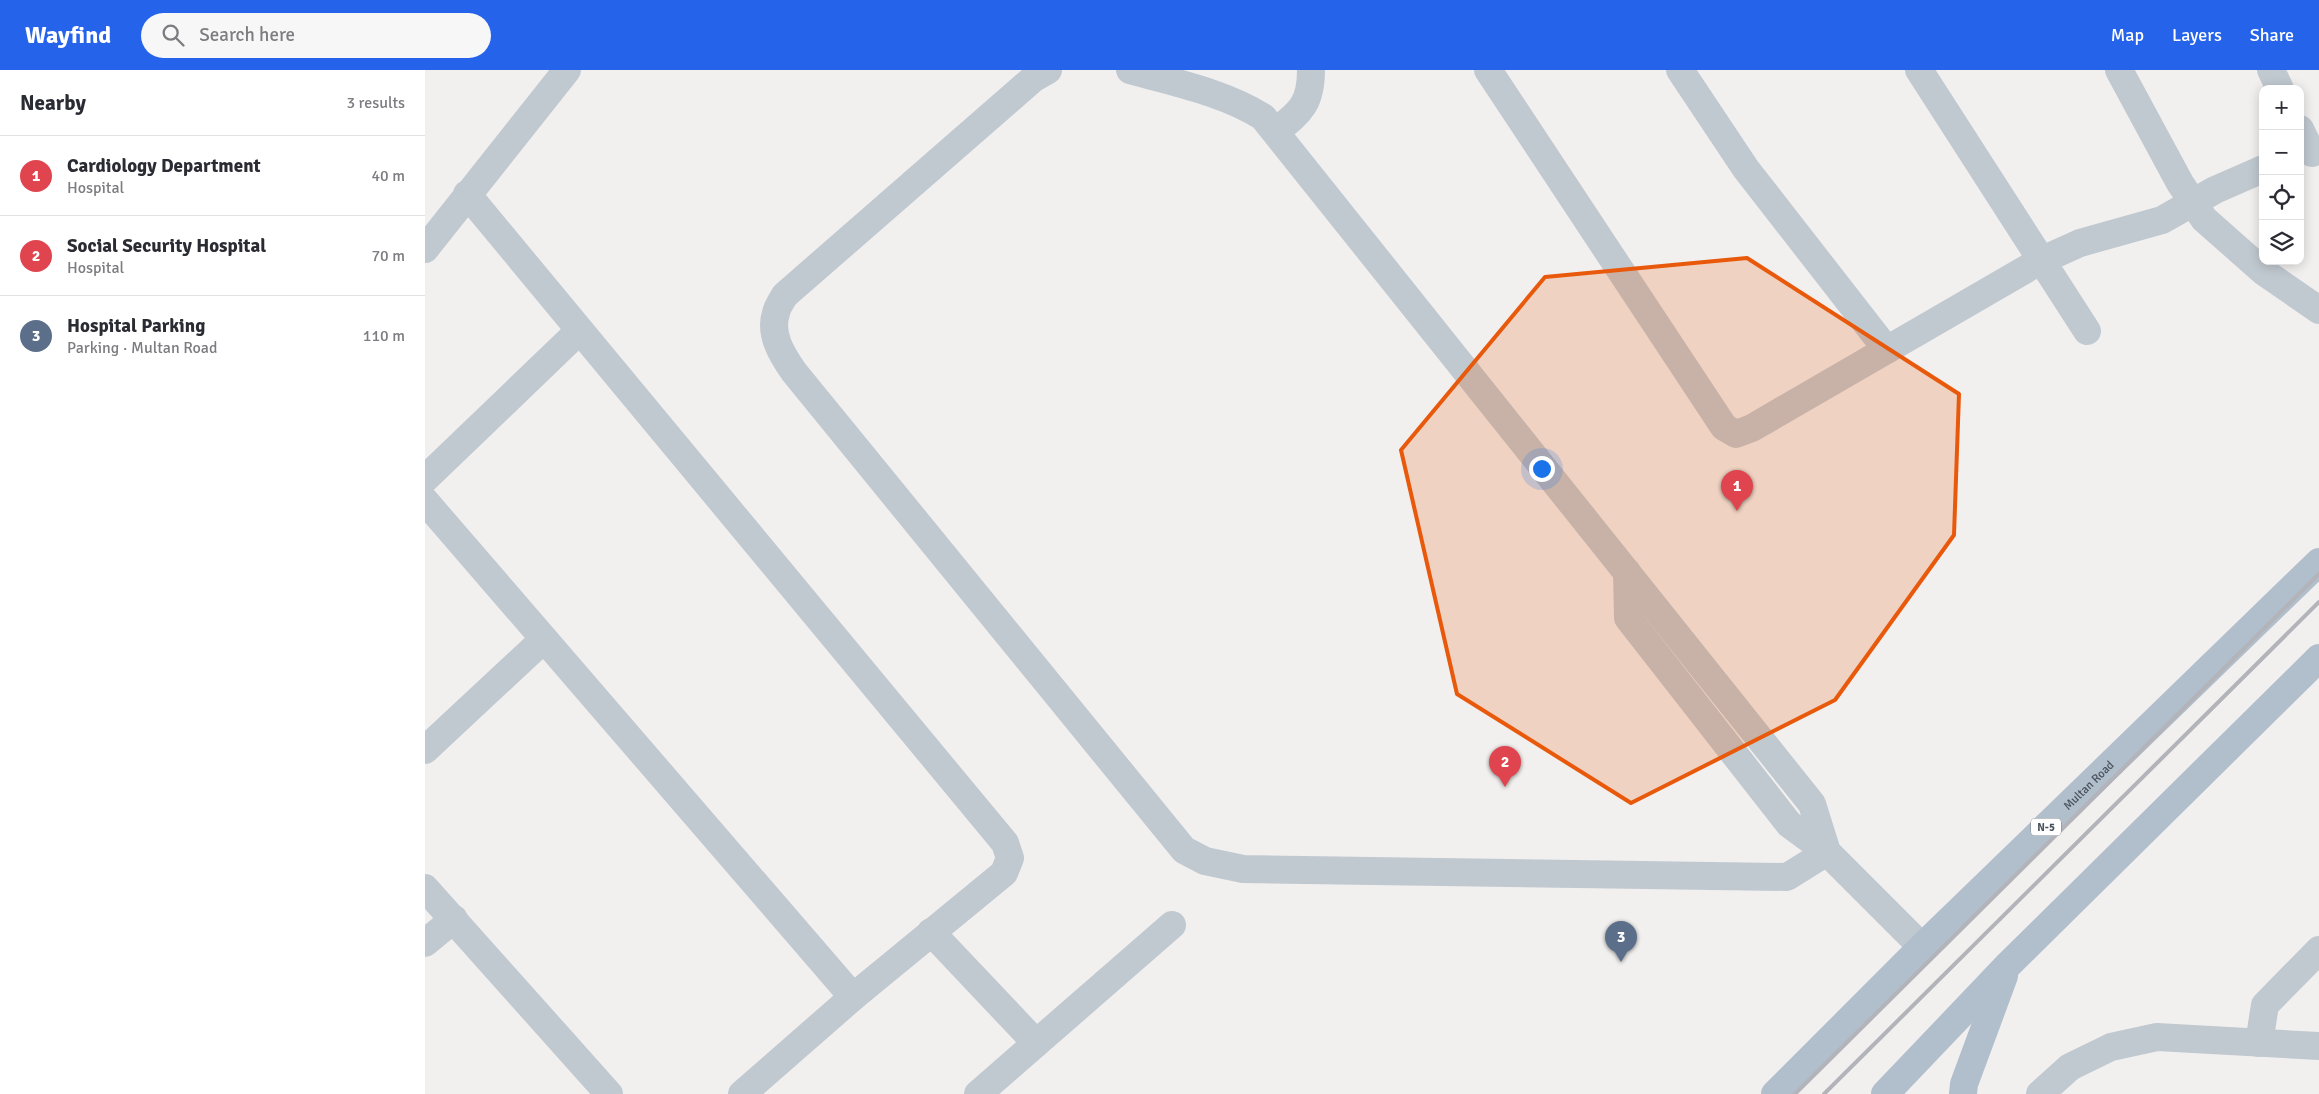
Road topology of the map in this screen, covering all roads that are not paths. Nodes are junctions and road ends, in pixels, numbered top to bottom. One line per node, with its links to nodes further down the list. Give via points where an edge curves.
1 (567, 70): 15 (street)
2 (1130, 70): 12 (street, via 1243,104 1263,116)
3 (1311, 70): 12 (street, via 1307,101 1299,114)
4 (1488, 70): 22 (street, via 1724,427 1736,434 1752,428)
5 (1680, 70): 22 (street, via 1746,170)
6 (1919, 70): 18 (street)
7 (2119, 70): 16 (street)
8 (2271, 70): 10 (street)
9 (1037, 73): 29 (street, via 785,295 775,313 775,334 782,355 794,372 1184,850 1205,861 1243,869 1787,877)
10 (2278, 85)
11 (2300, 130): 13 (street)
12 (1276, 131): 29 (street, via 1812,804)
13 (2311, 154)
14 (2259, 170): 16 (street)
15 (467, 194): 17 (street); 20 (street)
16 (2194, 203): 18 (street, via 2162,220 2080,243); 19 (street, via 2204,219 2264,272)
17 (425, 248)
18 (2041, 261): 21 (street); 22 (street)
19 (2319, 310)
20 (579, 331): 23 (street); 33 (street, via 1005,843 1010,858 1004,873)
21 (2087, 331)
22 (1887, 350)
23 (425, 479)
24 (425, 501): 26 (street)
25 (2319, 562): 35 (main road, Multan Road / N-5)
26 (544, 639): 28 (street); 38 (street)
27 (2319, 658): 37 (main road)
28 (425, 750)
29 (1827, 852): 35 (street)
30 (425, 888): 31 (street)
31 (454, 919): 34 (street); 43 (street)
32 (1172, 925): 39 (street)
33 (931, 932): 38 (street); 39 (street)
34 (425, 943)
35 (1922, 947): 45 (main road, Multan Road / N-5)
36 (2319, 950): 40 (street, via 2265,1005)
37 (2008, 965): 46 (main road); 47 (main road)
38 (853, 996): 42 (street)
39 (1037, 1043): 44 (street)
40 (2259, 1043): 41 (street); 48 (street, via 2157,1037 2111,1047 2070,1068)
41 (2319, 1046)
42 (750, 1091)
43 (609, 1094)
44 (978, 1094)
45 (1775, 1094)
46 (1885, 1094)
47 (1963, 1094)
48 (2039, 1094)

